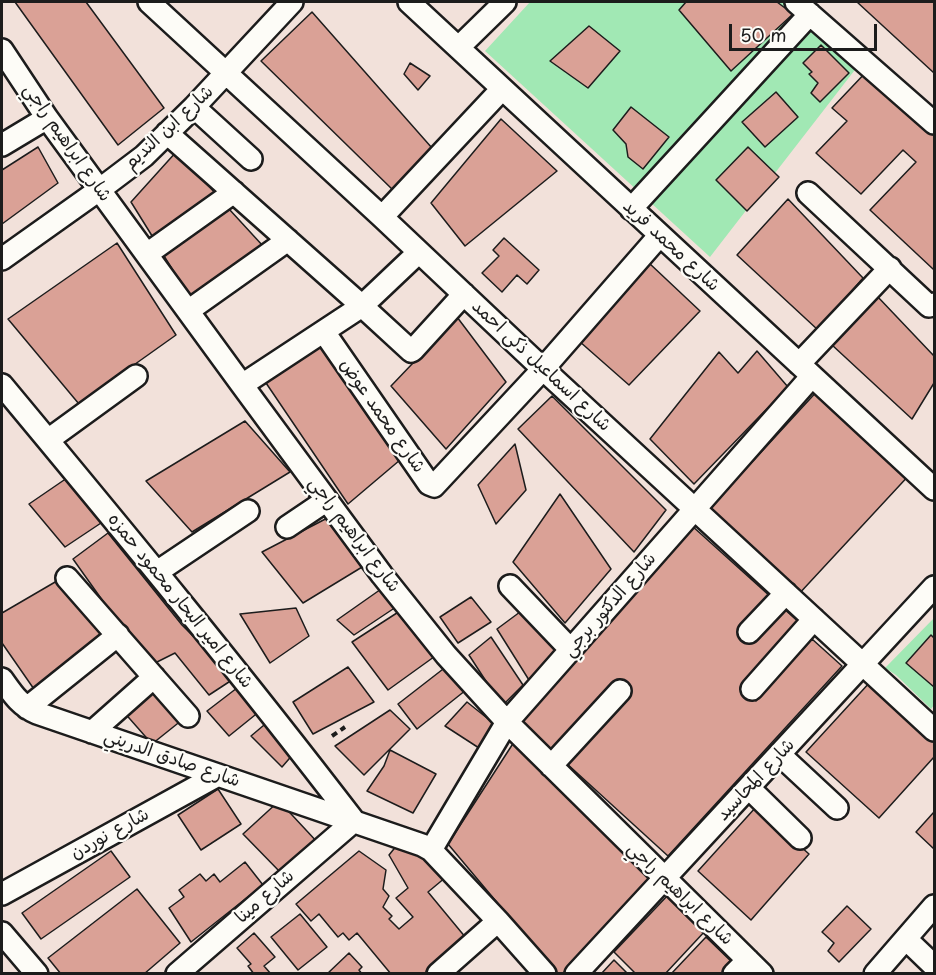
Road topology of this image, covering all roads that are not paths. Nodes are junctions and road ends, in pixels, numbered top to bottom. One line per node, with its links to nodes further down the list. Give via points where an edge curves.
1 (149, 2): 8 (street, شارع اسماعيل ذكى احمد)
2 (292, 2): 8 (street, شارع ابن النديم)
3 (408, 2): 6 (street, شارع محمد فريد)
4 (505, 2): 6 (street)
5 (803, 8): 12 (street); 19 (street)
6 (459, 47): 9 (street, شارع محمد فريد)
7 (2, 50): 11 (street, شارع ابراهيم راجي)
8 (227, 73): 10 (street, شارع ابن النديم); 20 (street, شارع اسماعيل ذكى احمد)
9 (502, 89): 19 (street, شارع محمد فريد); 20 (street)
10 (194, 107): 13 (street, شارع ابن النديم); 15 (street)
11 (47, 118): 14 (street); 16 (street, شارع ابراهيم راجي)
12 (934, 123)
13 (167, 133): 16 (street, شارع ابن النديم); 17 (street)
14 (2, 145)
15 (251, 159)
16 (99, 190): 24 (street, شارع ابراهيم راجي); 25 (street, شارع ابن النديم)
17 (234, 192): 22 (street); 24 (street)
18 (808, 193): 26 (street)
19 (631, 209): 21 (street, شارع محمد فريد)
20 (382, 217): 23 (street, شارع اسماعيل ذكى احمد)
21 (660, 235): 32 (street, شارع محمد عوض); 33 (street, شارع محمد فريد)
22 (288, 240): 29 (street); 30 (street)
23 (419, 252): 27 (street, شارع اسماعيل ذكى احمد); 29 (street)
24 (147, 254): 30 (street, شارع ابراهيم راجي)
25 (2, 260)
26 (890, 268): 28 (street, via 929,306); 33 (street, شارع الدكتور برجي)
27 (464, 294): 29 (street, via 412,351); 32 (street, شارع اسماعيل ذكى احمد)
28 (934, 304)
29 (362, 306): 31 (street)
30 (188, 311): 36 (street, شارع ابراهيم راجي)
31 (324, 332): 32 (street, شارع محمد عوض, via 432,486); 36 (street)
32 (543, 369): 40 (street, شارع اسماعيل ذكى احمد)
33 (805, 370): 38 (street, شارع محمد فريد); 40 (street, شارع الدكتور برجي)
34 (136, 376): 37 (street)
35 (2, 385): 37 (street, شارع امير البحار محمود حمزه)
36 (242, 385): 39 (street, شارع ابراهيم راجي)
37 (48, 440): 43 (street, شارع امير البحار محمود حمزه)
38 (934, 489)
39 (327, 500): 42 (street); 59 (street, شارع ابراهيم راجي, via 446,655)
40 (695, 508): 47 (street, شارع اسماعيل ذكى احمد); 51 (street, شارع الدكتور برجي)
41 (248, 511): 43 (street)
42 (287, 527)
43 (157, 572): 67 (street, شارع امير البحار محمود حمزه)
44 (67, 578): 50 (street)
45 (510, 586): 51 (street)
46 (934, 587): 52 (street, شارع المحاسيد)
47 (786, 593): 48 (street, شارع اسماعيل ذكى احمد); 49 (street)
48 (814, 619): 52 (street, شارع اسماعيل ذكى احمد); 55 (street)
49 (749, 632)
50 (118, 635): 53 (street); 57 (street)
51 (571, 650): 59 (street, شارع الدكتور برجي)
52 (863, 664): 60 (street, شارع اسماعيل ذكى احمد); 62 (street, شارع المحاسيد)
53 (154, 677): 58 (street); 61 (street)
54 (2, 679): 57 (street, شارع صادق الدريني)
55 (752, 689)
56 (620, 691): 63 (street)
57 (27, 708): 61 (street, شارع صادق الدريني)
58 (188, 716)
59 (507, 722): 63 (street, شارع ابراهيم راجي); 69 (street, شارع الدكتور برجي)
60 (934, 730)
61 (92, 732): 64 (street, شارع صادق الدريني)
62 (780, 754): 65 (street, شارع المحاسيد); 66 (street)
63 (551, 766): 70 (street, شارع ابراهيم راجي)
64 (218, 775): 67 (street, شارع صادق الدريني); 71 (street, شارع نوردن)
65 (748, 788): 68 (street); 70 (street, شارع المحاسيد)
66 (837, 808)
67 (354, 821): 69 (street, شارع صادق الدريني, via 413,840); 79 (street, شارع مينا)
68 (800, 838)
69 (431, 850): 73 (street)
70 (664, 879): 77 (street, شارع ابراهيم راجي); 82 (street, شارع المحاسيد)
71 (2, 894)
72 (934, 906): 75 (street)
73 (498, 921): 80 (street); 81 (street)
74 (2, 933): 78 (street)
75 (906, 939): 76 (street); 83 (street)
76 (934, 966)
77 (748, 969)
78 (37, 974)
79 (177, 974)
80 (438, 974)
81 (545, 974)
82 (576, 974)
83 (875, 974)

